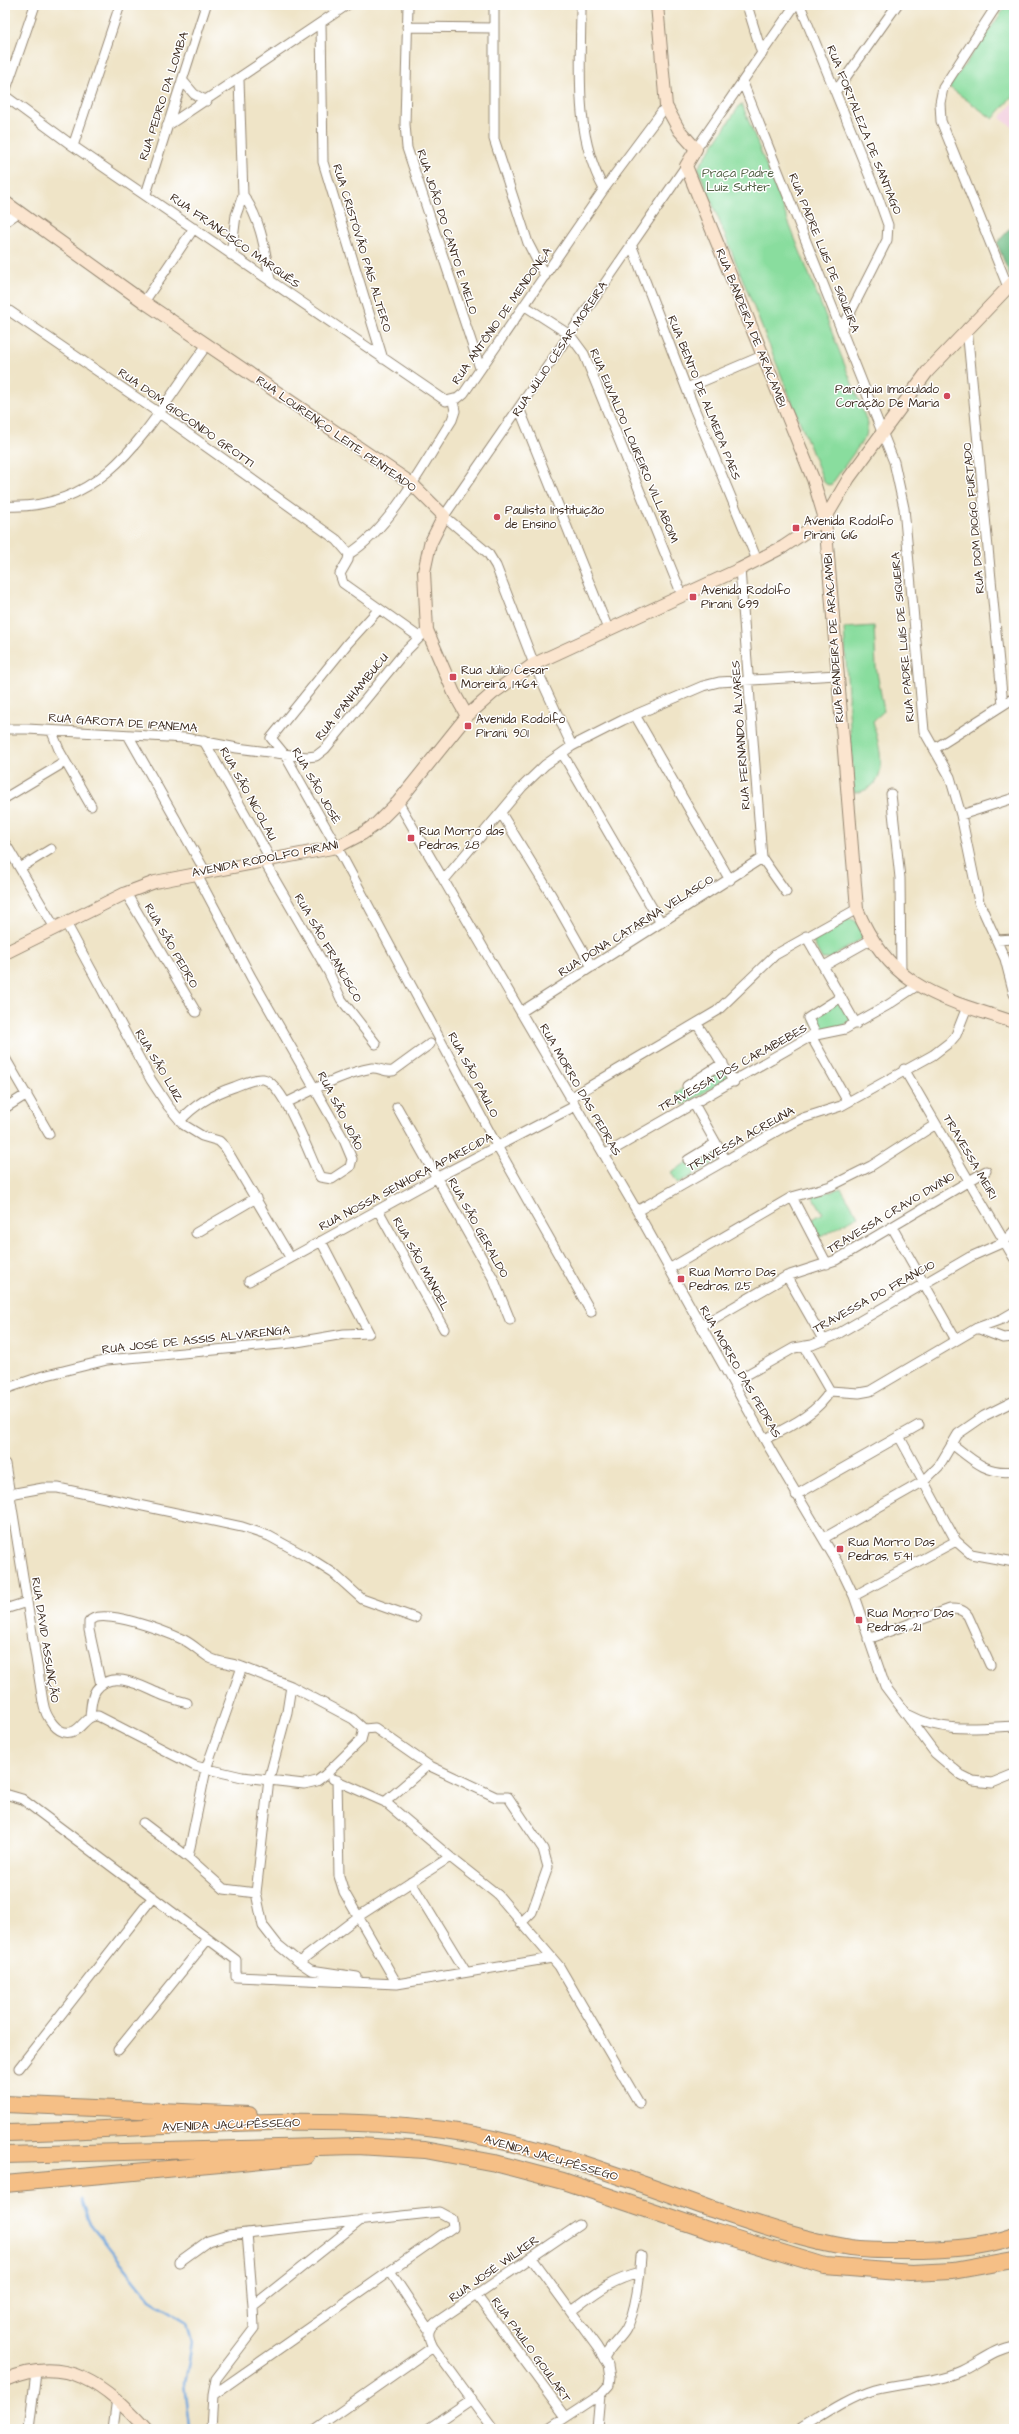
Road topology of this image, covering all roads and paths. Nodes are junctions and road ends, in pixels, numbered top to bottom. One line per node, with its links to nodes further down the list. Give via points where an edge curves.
1 (35, 5): 22 (street)
2 (120, 5): 27 (street)
3 (206, 5): 18 (street, RUA PEDRO DA LOMBA)
4 (347, 5): 14 (street)
5 (408, 5): 15 (street, RUA JOÃO DO CANTO E MELO)
6 (494, 5): 16 (street)
7 (581, 5): 30 (street, via 581,117 591,158)
8 (657, 5): 25 (main road)
9 (747, 5): 17 (street)
10 (795, 5): 17 (street, RUA JÚLIO CÉSAR MOREIRA)
11 (800, 5): 21 (street, RUA FORTALEZA DE SANTIAGO)
12 (897, 5): 21 (street)
13 (997, 5): 41 (street, via 943,88 940,103 941,121)
14 (321, 23): 19 (street); 50 (street, RUA CRISTÓVÃO PAÍS ALTERO, via 323,162)
15 (407, 27): 16 (street); 51 (street, RUA JOÃO DO CANTO E MELO, via 407,148)
16 (494, 28): 39 (street, via 494,139 528,243)
17 (762, 54): 20 (street, RUA JÚLIO CÉSAR MOREIRA)
18 (182, 80): 24 (street, via 194,94); 26 (street, RUA PEDRO DA LOMBA)
19 (239, 80): 24 (street); 32 (street)
20 (743, 83): 28 (street, RUA JÚLIO CÉSAR MOREIRA); 46 (street, RUA PADRE LUIS DE SIQUEIRA)
21 (836, 91): 46 (street, RUA FORTALEZA DE SANTIAGO, via 888,225 886,240 880,254)
22 (5, 92)
23 (5, 96): 27 (street, RUA FRANCISCO MARQUÊS)
24 (207, 101): 26 (street)
25 (666, 106): 28 (main road, via 679,130); 30 (street, RUA ANTÔNIO DE MENDONÇA)
26 (167, 126): 31 (street, RUA PEDRO DA LOMBA)
27 (74, 146): 31 (street, RUA FRANCISCO MARQUÊS)
28 (696, 149): 29 (main road, RUA JÚLIO CÉSAR MOREIRA)
29 (686, 166): 37 (street, RUA JÚLIO CÉSAR MOREIRA); 49 (main road, RUA BANDEIRA DE ARACAMBI)
30 (604, 189): 39 (street, RUA ANTÔNIO DE MENDONÇA)
31 (146, 194): 36 (street, RUA FRANCISCO MARQUÊS)
32 (243, 195): 38 (street, via 236,215); 40 (street, via 255,214)
33 (5, 202): 34 (main road, RUA LOURENÇO LEITE PENTEADO)
34 (19, 212): 35 (street); 42 (main road, RUA LOURENÇO LEITE PENTEADO)
35 (5, 222)
36 (194, 228): 38 (street, RUA FRANCISCO MARQUÊS); 42 (street)
37 (631, 244): 47 (street, RUA JÚLIO CÉSAR MOREIRA); 52 (street, RUA BENTO DE ALMEIDA PAES)
38 (231, 255): 40 (street, RUA FRANCISCO MARQUÊS)
39 (545, 276): 43 (street, RUA ANTÔNIO DE MENDONÇA)
40 (270, 280): 50 (street, RUA FRANCISCO MARQUÊS)
41 (1011, 284): 45 (main road, AVENIDA RODOLFO PIRANI)
42 (144, 302): 48 (main road, RUA LOURENÇO LEITE PENTEADO)
43 (525, 306): 47 (street, RUA EUVALDO LOUREIRO VILLABOIM); 51 (street, RUA ANTÔNIO DE MENDONÇA)
44 (5, 308): 55 (street, RUA DOM GIOCONDO GROTTI)
45 (967, 328): 56 (main road, AVENIDA RODOLFO PIRANI, via 927,372); 72 (street, RUA DOM DIOGO FURTADO)
46 (842, 330): 56 (street, RUA PADRE LUIS DE SIQUEIRA)
47 (570, 335): 54 (street, RUA JÚLIO CÉSAR MOREIRA); 64 (street, RUA EUVALDO LOUREIRO VILLABOIM, via 581,349 590,369)
48 (207, 345): 55 (street); 57 (main road, RUA LOURENÇO LEITE PENTEADO)
49 (762, 356): 52 (street); 60 (main road, RUA BANDEIRA DE ARACAMBI, via 813,479)
50 (383, 359): 53 (street, RUA FRANCISCO MARQUÊS, via 440,399)
51 (480, 368): 53 (street, RUA ANTÔNIO DE MENDONÇA, via 464,393)
52 (687, 388): 62 (street, RUA BENTO DE ALMEIDA PAES)
53 (453, 401): 57 (street, RUA ANTÔNIO DE MENDONÇA, via 455,410 452,420)
54 (520, 408): 59 (street, RUA JÚLIO CÉSAR MOREIRA); 66 (street)
55 (159, 413): 58 (street, via 130,452 108,473 86,488 66,499 48,504 29,507); 61 (street, RUA DOM GIOCONDO GROTTI, via 337,540)
56 (882, 433): 60 (main road, AVENIDA RODOLFO PIRANI); 80 (street, RUA PADRE LUÍS DE SIQUEIRA, via 894,462 901,491 923,724 928,740)
57 (411, 483): 59 (main road, RUA LOURENÇO LEITE PENTEADO); 61 (street, RUA ANTÔNIO DE MENDONÇA, via 385,521 359,548)
58 (5, 506)
59 (444, 516): 67 (main road, RUA JÚLIO CÉSAR MOREIRA, via 430,544 424,572); 68 (street, RUA LOURENÇO LEITE PENTEADO, via 488,553 496,566)
60 (825, 519): 62 (main road, AVENIDA RODOLFO PIRANI); 69 (main road, RUA BANDEIRA DE ARACAMBI)
61 (349, 554): 65 (street, via 341,578 347,586)
62 (757, 560): 63 (main road, AVENIDA RODOLFO PIRANI)
63 (740, 569): 64 (main road, AVENIDA RODOLFO PIRANI); 70 (street, RUA FERNANDO ÁLVARES)
64 (682, 596): 66 (main road, AVENIDA RODOLFO PIRANI)
65 (379, 609): 67 (street); 82 (street, RUA SÃO JOSÉ, via 348,643 272,738)
66 (608, 629): 68 (main road, AVENIDA RODOLFO PIRANI)
67 (423, 633): 74 (main road, RUA JÚLIO CÉSAR MOREIRA); 82 (street, RUA IPANHAMBUCU, via 325,749 311,757)
68 (534, 664): 74 (main road, AVENIDA RODOLFO PIRANI); 79 (street, RUA LOURENÇO LEITE PENTEADO)
69 (837, 676): 70 (street); 102 (main road, RUA BANDEIRA DE ARACAMBI)
70 (749, 679): 73 (street, via 702,686); 94 (street, RUA FERNANDO ÁLVARES)
71 (1014, 698): 72 (street)
72 (1003, 705): 80 (street)
73 (635, 715): 79 (street); 99 (street)
74 (466, 716): 87 (main road, AVENIDA RODOLFO PIRANI)
75 (5, 729): 76 (street, RUA GAROTA DE IPANEMA)
76 (52, 732): 77 (street, RUA GAROTA DE IPANEMA); 83 (street)
77 (128, 735): 78 (street, RUA GAROTA DE IPANEMA); 97 (street, RUA SÃO JOÃO)
78 (204, 741): 82 (street, RUA GAROTA DE IPANEMA); 95 (street, RUA SÃO NICOLAU)
79 (572, 746): 81 (street)
80 (934, 748): 90 (street, RUA PADRE LUÍS DE SIQUEIRA, via 950,777)
81 (562, 753): 89 (street, via 532,776); 103 (street)
82 (285, 754): 92 (street, RUA SÃO JOSÉ)
83 (65, 762): 85 (street); 88 (street)
84 (891, 794): 112 (street, via 900,878)
85 (5, 798)
86 (1014, 798): 90 (street)
87 (398, 802): 92 (main road, AVENIDA RODOLFO PIRANI, via 362,834); 98 (street, RUA MORRO DAS PEDRAS)
88 (91, 806)
89 (501, 813): 98 (street); 111 (street)
90 (961, 815): 108 (street, RUA PADRE LUÍS DE SIQUEIRA, via 979,902)
91 (5, 844): 96 (street, RUA SÃO LUIZ)
92 (337, 847): 95 (main road, AVENIDA RODOLFO PIRANI); 142 (street, RUA SÃO PAULO)
93 (51, 849): 96 (street)
94 (762, 858): 99 (street, RUA DONA CATARINA VELASCO); 101 (street)
95 (268, 860): 97 (main road, AVENIDA RODOLFO PIRANI); 123 (street, RUA SÃO FRANCISCO, via 341,999)
96 (20, 868): 104 (street, RUA SÃO LUIZ)
97 (200, 872): 100 (main road, AVENIDA RODOLFO PIRANI, via 155,882); 130 (street, RUA SÃO JOÃO, via 251,978)
98 (444, 880): 118 (street, RUA MORRO DAS PEDRAS)
99 (730, 880): 103 (street, RUA DONA CATARINA VELASCO)
100 (126, 892): 104 (main road, AVENIDA RODOLFO PIRANI); 117 (street, RUA SÃO PEDRO)
101 (786, 892)
102 (857, 909): 105 (street, RUA NOSSA SENHORA APARECIDA); 106 (main road, RUA BANDEIRA DE ARACAMBI)
103 (661, 923): 111 (street, RUA DONA CATARINA VELASCO)
104 (61, 925): 109 (main road, AVENIDA RODOLFO PIRANI); 138 (street, RUA SÃO LUIZ, via 151,1080)
105 (806, 936): 110 (street); 120 (street, RUA NOSSA SENHORA APARECIDA, via 765,962 728,1002)
106 (872, 939): 110 (street); 112 (main road, RUA BANDEIRA DE ARACAMBI)
107 (1014, 939): 108 (street)
108 (997, 940): 114 (street, RUA PADRE LUÍS DE SIQUEIRA)
109 (5, 953)
110 (824, 966): 115 (street)
111 (592, 967): 118 (street, RUA DONA CATARINA VELASCO)
112 (901, 974): 113 (main road, RUA BANDEIRA DE ARACAMBI)
113 (918, 985): 116 (main road, RUA BANDEIRA DE ARACAMBI); 121 (street, TRAVESSA DOS CARAIBEBES)
114 (1014, 994)
115 (841, 997): 121 (street); 122 (street, via 808,1018)
116 (967, 1007): 119 (main road, RUA BANDEIRA DE ARACAMBI); 127 (street, TRAVESSA ACREUNA, via 956,1035 950,1042 933,1055)
117 (196, 1012)
118 (521, 1012): 132 (street, RUA MORRO DAS PEDRAS)
119 (1014, 1022)
120 (697, 1024): 126 (street); 132 (street, RUA NOSSA SENHORA APARECIDA)
121 (856, 1024): 122 (street, TRAVESSA DOS CARAIBEBES, via 833,1033)
122 (813, 1035): 128 (street, TRAVESSA DOS CARAIBEBES); 133 (street)
123 (376, 1044)
124 (430, 1044): 130 (street, via 393,1071 387,1072 374,1067)
125 (5, 1058): 131 (street)
126 (723, 1064): 128 (street); 129 (street)
127 (904, 1069): 133 (street, TRAVESSA ACREUNA); 139 (street, TRAVESSA MEIRI)
128 (734, 1082): 135 (street, TRAVESSA DOS CARAIBEBES)
129 (687, 1086)
130 (315, 1089): 134 (street); 134 (street, RUA SÃO JOÃO, via 352,1159 350,1167 332,1179 320,1178)
131 (27, 1094): 137 (street); 140 (street)
132 (572, 1102): 142 (street, RUA NOSSA SENHORA APARECIDA); 143 (street, RUA MORRO DAS PEDRAS)
133 (848, 1102): 145 (street, TRAVESSA ACREUNA, via 782,1128)
134 (286, 1103): 138 (street, RUA SÃO JOÃO, via 271,1082 263,1079 219,1092 200,1103)
135 (694, 1104): 141 (street); 143 (street, TRAVESSA DOS CARAIBEBES)
136 (397, 1107): 147 (street, RUA SÃO GERALDO)
137 (5, 1108)
138 (180, 1121): 150 (street, RUA SÃO LUIZ, via 194,1132 223,1144)
139 (936, 1124): 148 (street, TRAVESSA MEIRI); 149 (street, via 893,1153 831,1186)
140 (49, 1134)
141 (716, 1144): 144 (street); 145 (street)
142 (497, 1146): 147 (street, RUA NOSSA SENHORA APARECIDA); 165 (street, RUA SÃO PAULO)
143 (604, 1154): 152 (street, RUA MORRO DAS PEDRAS)
144 (688, 1160)
145 (726, 1161): 152 (street, TRAVESSA ACREUNA)
146 (986, 1171): 148 (street, TRAVESSA CRAVO DIVINO)
147 (436, 1178): 151 (street, RUA NOSSA SENHORA APARECIDA); 167 (street, RUA SÃO GERALDO, via 493,1278)
148 (969, 1181): 153 (street, TRAVESSA CRAVO DIVINO); 157 (street, TRAVESSA MEIRI)
149 (792, 1197): 160 (street); 161 (street)
150 (256, 1198): 154 (street); 158 (street, RUA SÃO LUIZ)
151 (378, 1210): 156 (street, RUA NOSSA SENHORA APARECIDA); 170 (street, RUA SÃO MANOEL)
152 (637, 1211): 161 (street, RUA MORRO DAS PEDRAS)
153 (892, 1227): 160 (street, TRAVESSA CRAVO DIVINO); 164 (street)
154 (196, 1233)
155 (1013, 1234): 157 (street)
156 (321, 1241): 158 (street, RUA NOSSA SENHORA APARECIDA); 176 (street, RUA JOSÉ DE ASSIS ALVARENGA, via 369,1333 344,1334 291,1344 107,1360 43,1376)
157 (1004, 1242): 159 (street, TRAVESSA MEIRI); 164 (street, TRAVESSA DO FRANCIO, via 976,1254)
158 (290, 1257): 163 (street, RUA NOSSA SENHORA APARECIDA)
159 (1014, 1258)
160 (827, 1264): 162 (street, TRAVESSA CRAVO DIVINO)
161 (669, 1269): 168 (street, RUA MORRO DAS PEDRAS)
162 (787, 1276): 168 (street, TRAVESSA CRAVO DIVINO); 172 (street)
163 (249, 1281)
164 (924, 1284): 172 (street, TRAVESSA DO FRANCIO); 173 (street)
165 (591, 1312)
166 (1014, 1312): 169 (street)
167 (510, 1320)
168 (701, 1326): 175 (street, RUA MORRO DAS PEDRAS)
169 (977, 1328): 171 (street, via 1003,1338); 173 (street)
170 (444, 1329)
171 (1014, 1337)
172 (824, 1340): 174 (street, TRAVESSA DO FRANCIO)
173 (956, 1340): 177 (street, via 870,1391)
174 (804, 1346): 175 (street, TRAVESSA DO FRANCIO, via 794,1348); 177 (street)
175 (734, 1382): 181 (street, RUA MORRO DAS PEDRAS)
176 (5, 1389)
177 (830, 1391): 181 (street, via 823,1402 800,1419)
178 (1014, 1401): 182 (street, via 967,1426)
179 (919, 1425): 180 (street)
180 (899, 1436): 185 (street); 187 (street)
181 (765, 1439): 187 (street, RUA MORRO DAS PEDRAS)
182 (952, 1444): 184 (street, via 979,1466 992,1471); 185 (street, via 939,1466)
183 (5, 1464): 186 (street, RUA DAVID ASSUNÇÃO)
184 (1014, 1471)
185 (924, 1481): 188 (street); 189 (street)
186 (10, 1494): 192 (street, RUA DAVID ASSUNÇÃO); 194 (street, via 58,1488 242,1527 269,1536 311,1559 333,1573 362,1598)
187 (796, 1495): 188 (street, RUA MORRO DAS PEDRAS)
188 (824, 1538): 191 (street, RUA MORRO DAS PEDRAS)
189 (956, 1541): 190 (street, via 971,1554); 191 (street)
190 (1014, 1562)
191 (854, 1596): 195 (street, RUA MORRO DAS PEDRAS)
192 (27, 1602): 193 (street); 202 (street, RUA DAVID ASSUNÇÃO, via 43,1702 48,1718 60,1729 70,1732)
193 (5, 1609)
194 (416, 1618)
195 (868, 1639): 196 (street, via 950,1609 958,1609 968,1616); 201 (street, RUA MORRO DAS PEDRAS, via 885,1686)
196 (990, 1665)
197 (242, 1667): 198 (street, via 210,1658 185,1640 107,1616 95,1617 89,1622 89,1630); 199 (street); 206 (street)
198 (101, 1685): 200 (street, via 118,1680 131,1681); 202 (street, via 93,1696)
199 (291, 1686): 204 (street, via 353,1719); 209 (street, via 287,1712)
200 (187, 1703)
201 (908, 1715): 203 (street, via 921,1722 944,1727 970,1729); 207 (street, RUA MORRO DAS PEDRAS, via 935,1753 961,1775 973,1781 992,1783)
202 (90, 1717): 206 (street, via 98,1716)
203 (1014, 1726)
204 (364, 1729): 205 (street, via 375,1728); 208 (street, via 361,1740)
205 (428, 1765): 212 (street); 220 (street, via 496,1797 508,1797 543,1849 548,1867 532,1912)
206 (206, 1769): 209 (street, via 242,1777); 214 (street)
207 (1014, 1774)
208 (325, 1775): 209 (street, via 317,1781 304,1784); 210 (street)
209 (269, 1779): 217 (street)
210 (337, 1780): 212 (street); 219 (street, via 339,1876 344,1892)
211 (5, 1794): 218 (street, via 22,1799)
212 (385, 1802): 215 (street)
213 (143, 1824): 214 (street)
214 (188, 1857): 217 (street, via 224,1889)
215 (450, 1857): 216 (street); 220 (street, via 498,1895)
216 (411, 1882): 219 (street); 224 (street)
217 (256, 1893): 223 (street, via 263,1926 277,1944)
218 (153, 1898): 221 (street); 227 (street)
219 (359, 1916): 223 (street); 225 (street)
220 (522, 1923): 222 (street)
221 (208, 1938): 225 (street, via 236,1960 236,1977); 226 (street)
222 (552, 1958): 224 (street); 229 (street)
223 (299, 1962): 225 (street, via 311,1970)
224 (466, 1972): 225 (street)
225 (397, 1984)
226 (118, 2050)
227 (19, 2068)
228 (5, 2104): 230 (highway, via 212,2112)
229 (639, 2104)
230 (290, 2121): 231 (highway, AVENIDA JACU-PÊSSEGO); 238 (highway, AVENIDA JACU-PÊSSEGO, via 446,2130 499,2141 587,2167 808,2240 853,2248 968,2248)
231 (5, 2133)
232 (357, 2146): 233 (highway, AVENIDA JACU-PÊSSEGO); 234 (highway, via 312,2156); 241 (highway, AVENIDA JACU-PÊSSEGO, via 425,2150 495,2163 563,2181 825,2266 911,2273 953,2271)
233 (5, 2155)
234 (5, 2184)
235 (361, 2220): 237 (street); 243 (street, via 439,2212 452,2219 453,2227); 246 (street)
236 (579, 2225): 240 (street, RUA JOSÉ WILKER)
237 (247, 2232): 242 (street, via 208,2241); 246 (street)
238 (1014, 2237)
239 (641, 2256): 244 (street)
240 (532, 2258): 245 (street, RUA JOSÉ WILKER); 247 (street)
241 (1014, 2260)
242 (179, 2262)
243 (390, 2270): 248 (street); 254 (street)
244 (640, 2274): 247 (street, via 619,2278); 251 (street, via 626,2329)
245 (477, 2296): 248 (street, RUA JOSÉ WILKER, via 435,2323); 258 (street, RUA PAULO GOULART)
246 (252, 2306): 254 (street, via 254,2329 216,2379)
247 (570, 2311): 251 (street)
248 (428, 2333): 249 (street)
249 (433, 2346): 257 (street); 263 (street)
250 (1014, 2346): 268 (street, via 944,2377 872,2391 845,2403)
251 (604, 2359): 255 (street, via 609,2371 610,2385)
252 (36, 2372): 253 (main road); 256 (main road, via 50,2370 84,2378); 259 (street)
253 (5, 2380)
254 (214, 2395): 262 (street)
255 (600, 2395): 258 (street); 267 (street)
256 (117, 2398): 260 (street); 261 (main road)
257 (472, 2399): 264 (street); 265 (street)
258 (566, 2417): 266 (street)
259 (29, 2429)
260 (113, 2429)
261 (146, 2429)
262 (211, 2429)
263 (316, 2429)
264 (428, 2429)
265 (493, 2429)
266 (548, 2429)
267 (596, 2429)
268 (801, 2429)

